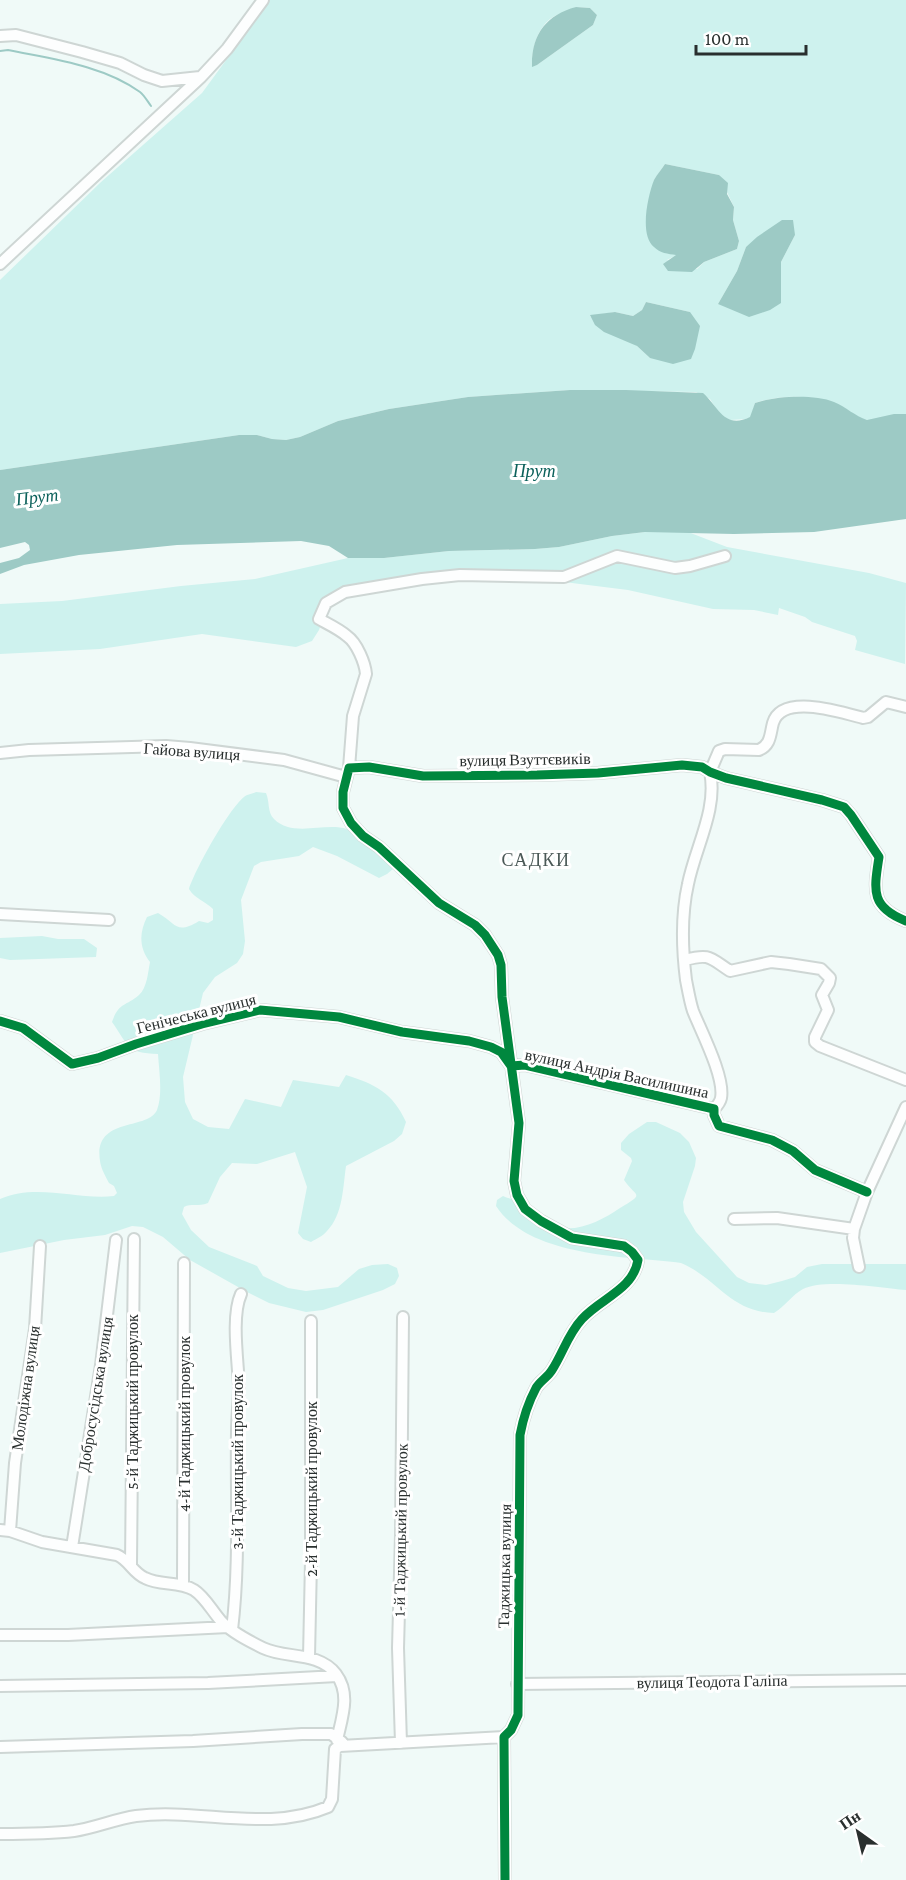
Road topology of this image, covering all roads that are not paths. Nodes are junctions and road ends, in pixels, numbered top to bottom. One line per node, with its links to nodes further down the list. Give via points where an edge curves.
1 (263, 0): 3 (street)
2 (0, 36): 3 (street, via 16,35 82,52 162,81)
3 (201, 77): 4 (street)
4 (0, 264)
5 (725, 556): 8 (street, via 675,568 617,556 564,577 460,575 333,597 319,618 348,636 366,674 353,716)
6 (906, 707): 9 (street, via 886,702 862,718 813,707 783,710 777,714 764,748 719,751)
7 (0, 753): 8 (street, Гайова вулиця, via 166,746)
8 (348, 772): 9 (street, вулиця Взуттєвиків, via 369,767 423,776 547,775 682,765); 15 (street, via 343,808 351,824 439,903 475,925 498,955)
9 (710, 772): 12 (street, вулиця Взуттєвиків, via 844,807 879,857 874,891 880,906); 13 (street, via 710,807 682,915)
10 (0, 914): 11 (street)
11 (109, 920)
12 (906, 921)
13 (685, 960): 16 (street, via 702,955 730,971 771,962 821,969 830,978 822,995 828,1010 815,1042); 18 (street, via 692,1008 720,1086 722,1097)
14 (0, 1021): 15 (street, Генічеська вулиця, via 23,1028 72,1064 260,1010 339,1017 402,1032 469,1041 501,1052)
15 (511, 1066): 18 (street, вулиця Андрія Василишина, via 525,1065); 39 (street, Таджицька вулиця, via 519,1123 514,1181 525,1209 572,1238 624,1246 638,1260 623,1286 591,1310 571,1334 551,1372 537,1386 525,1413 520,1435)
16 (906, 1080)
17 (906, 1107): 19 (street)
18 (714, 1109): 19 (street, вулиця Андрія Василишина, via 719,1126 772,1140 794,1151 815,1170)
19 (867, 1192): 21 (street)
20 (734, 1219): 21 (street, via 777,1218)
21 (854, 1229): 26 (street)
22 (134, 1239): 32 (street, 5-й Таджицький провулок)
23 (116, 1240): 31 (street, Добросусідська вулиця)
24 (40, 1246): 30 (street, Молодіжна вулиця, via 35,1329)
25 (184, 1263): 33 (street, 4-й Таджицький провулок)
26 (859, 1267)
27 (241, 1294): 34 (street, 3-й Таджицький провулок, via 237,1310 235,1602)
28 (403, 1317): 43 (street, 1-й Таджицький провулок, via 398,1648)
29 (311, 1321): 36 (street, 2-й Таджицький провулок)
30 (5, 1530): 31 (street)
31 (72, 1547): 32 (street, via 117,1555)
32 (131, 1565): 33 (street, via 144,1578)
33 (183, 1585): 34 (street, via 201,1596)
34 (230, 1629): 35 (street); 36 (street, via 266,1649)
35 (0, 1635)
36 (309, 1657): 37 (street)
37 (337, 1676): 40 (street, via 208,1683); 42 (street, via 344,1688 345,1708)
38 (906, 1680): 39 (street, вулиця Теодота Галіпа)
39 (517, 1684): 41 (street, Таджицька вулиця, via 518,1715)
40 (0, 1686)
41 (504, 1737): 43 (street); 47 (street, Таджицька вулиця)
42 (337, 1740): 44 (street); 45 (street, via 331,1734 302,1734)
43 (401, 1743): 44 (street)
44 (348, 1745): 46 (street, via 335,1749 328,1808 312,1814 266,1821 178,1814 136,1816 76,1831)
45 (0, 1747)
46 (0, 1834)
47 (505, 1880)

